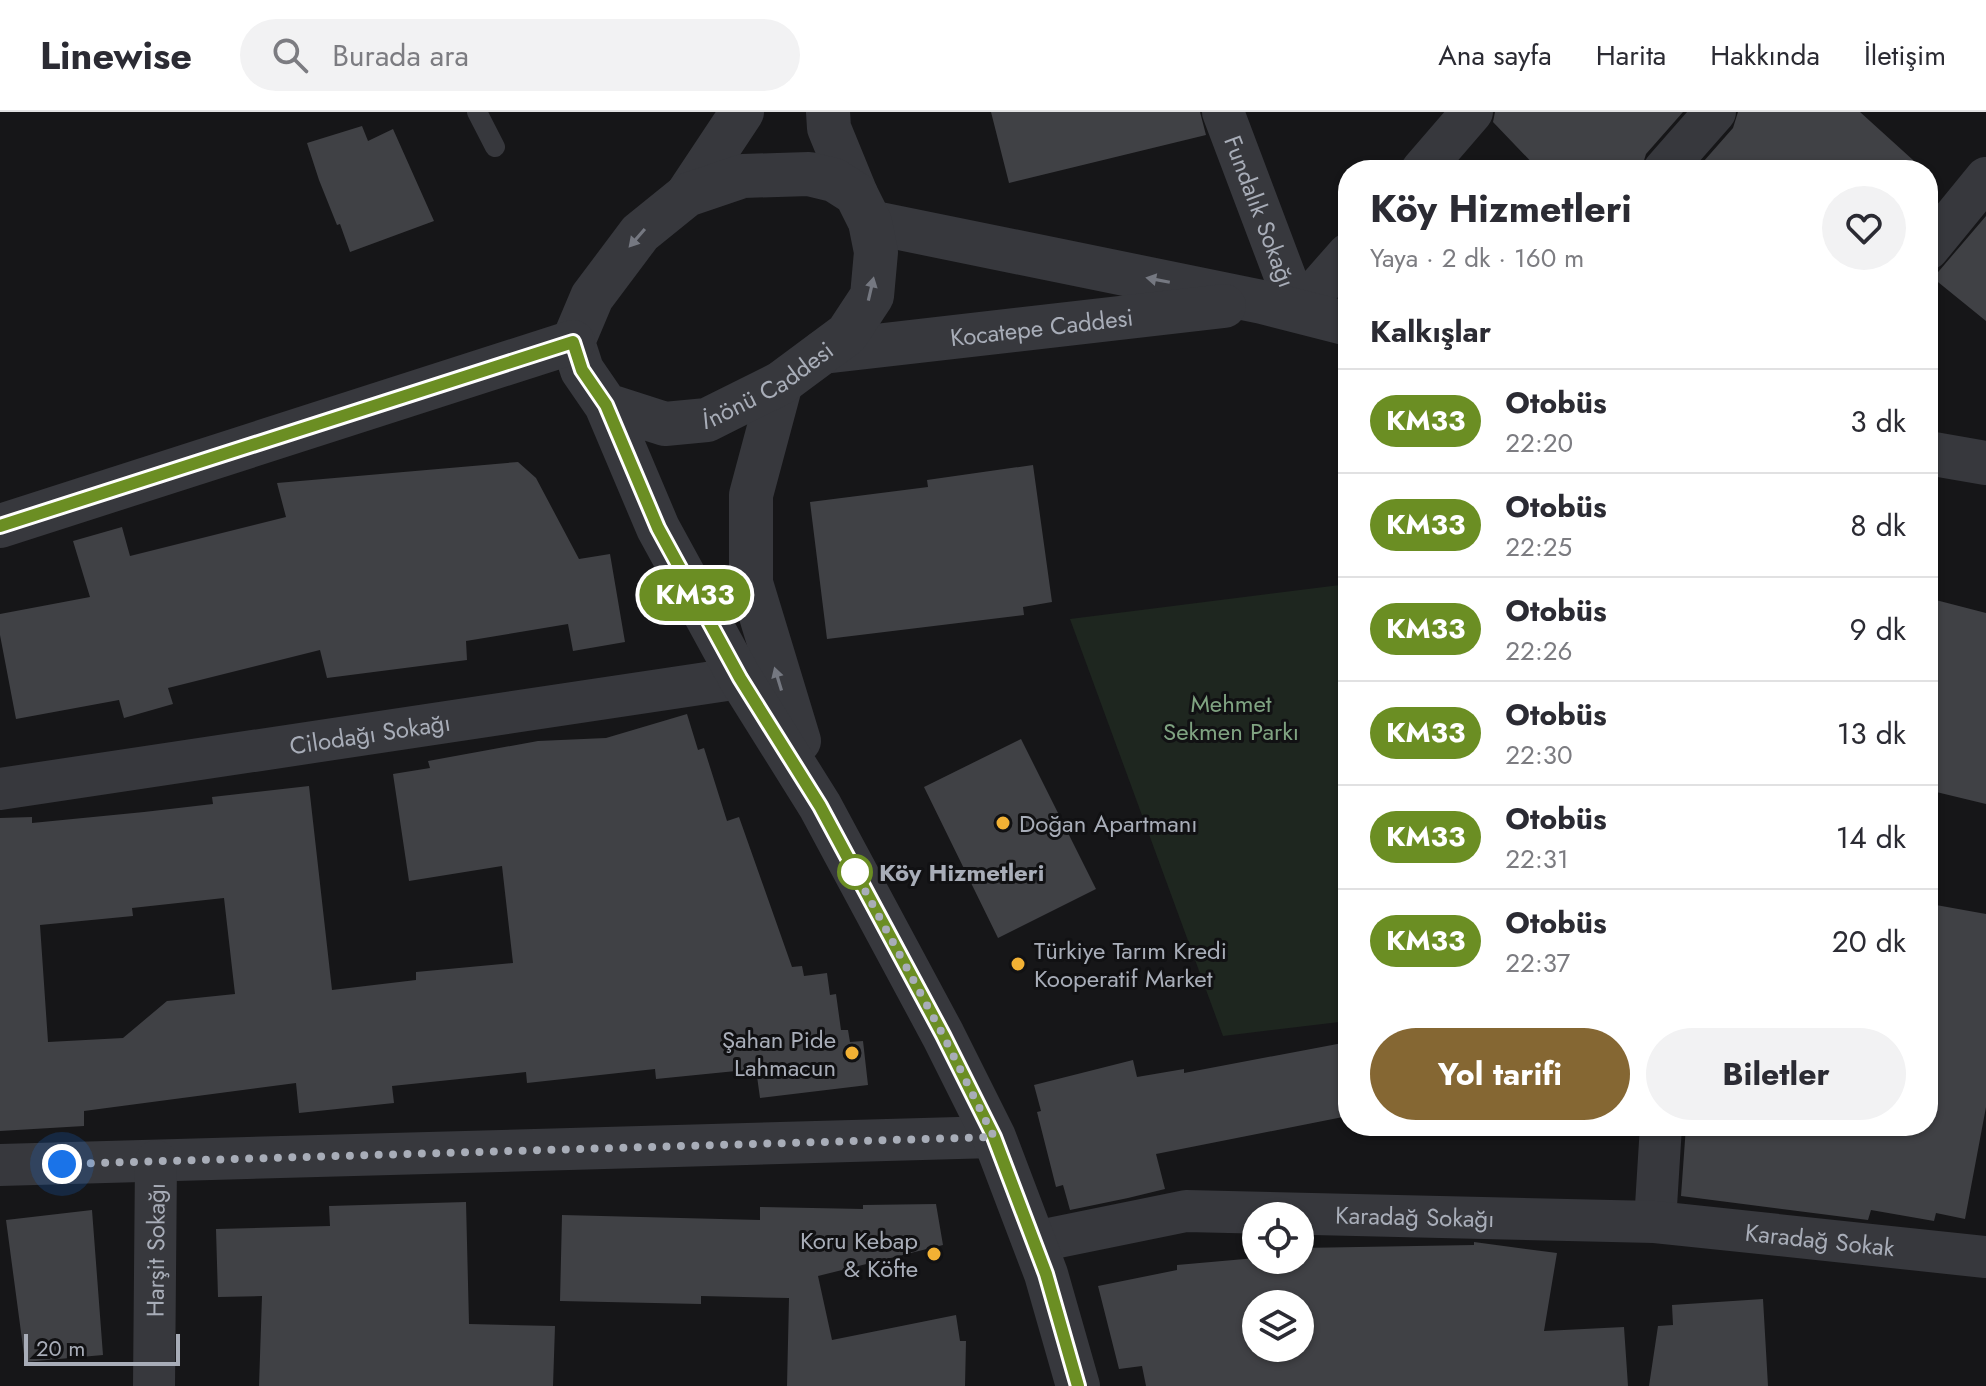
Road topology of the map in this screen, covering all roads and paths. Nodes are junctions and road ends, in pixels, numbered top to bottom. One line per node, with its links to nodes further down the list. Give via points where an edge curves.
1 (477, 112): 7 (lane)
2 (742, 112): 11 (street)
3 (828, 112): 12 (street, İnönü Caddesi, via 829,128)
4 (1223, 112): 15 (street, Fundalık Sokağı)
5 (1472, 112): 8 (street)
6 (1715, 112): 9 (street)
7 (495, 147)
8 (1431, 160)
9 (1673, 160)
10 (1986, 178): 13 (street)
11 (687, 195): 12 (street, via 743,176 809,174 834,180); 17 (street, one-way to 17, via 640,233 592,297)
12 (863, 208): 15 (street, Kocatepe Caddesi, one-way to 12); 18 (street, İnönü Caddesi, one-way to 12, via 847,334 872,296 876,252)
13 (1938, 237)
14 (1338, 262): 15 (street)
15 (1280, 306): 16 (street, Kocatepe Caddesi); 18 (street, Kocatepe Caddesi)
16 (1338, 321)
17 (573, 342): 20 (street, via 582,370); 23 (street)
18 (823, 352): 19 (street, İnönü Caddesi)
19 (781, 383): 20 (street, İnönü Caddesi, via 707,420 665,424); 26 (street, one-way to 19, via 751,583 751,495)
20 (606, 405): 24 (street, via 658,528)
21 (1938, 455): 22 (street)
22 (1986, 463)
23 (0, 526)
24 (740, 678): 25 (street, Cilodağı Sokağı); 26 (street)
25 (0, 789)
26 (820, 806): 28 (street)
27 (1660, 1136): 31 (street)
28 (994, 1137): 29 (street); 32 (street)
29 (156, 1161): 30 (street); 34 (street, Harşit Sokağı)
30 (0, 1165)
31 (1655, 1222): 32 (street, Karadağ Sokağı, via 1186,1211); 33 (street, Karadağ Sokak)
32 (1034, 1242): 35 (street)
33 (1986, 1257)
34 (154, 1386)
35 (1078, 1386)

